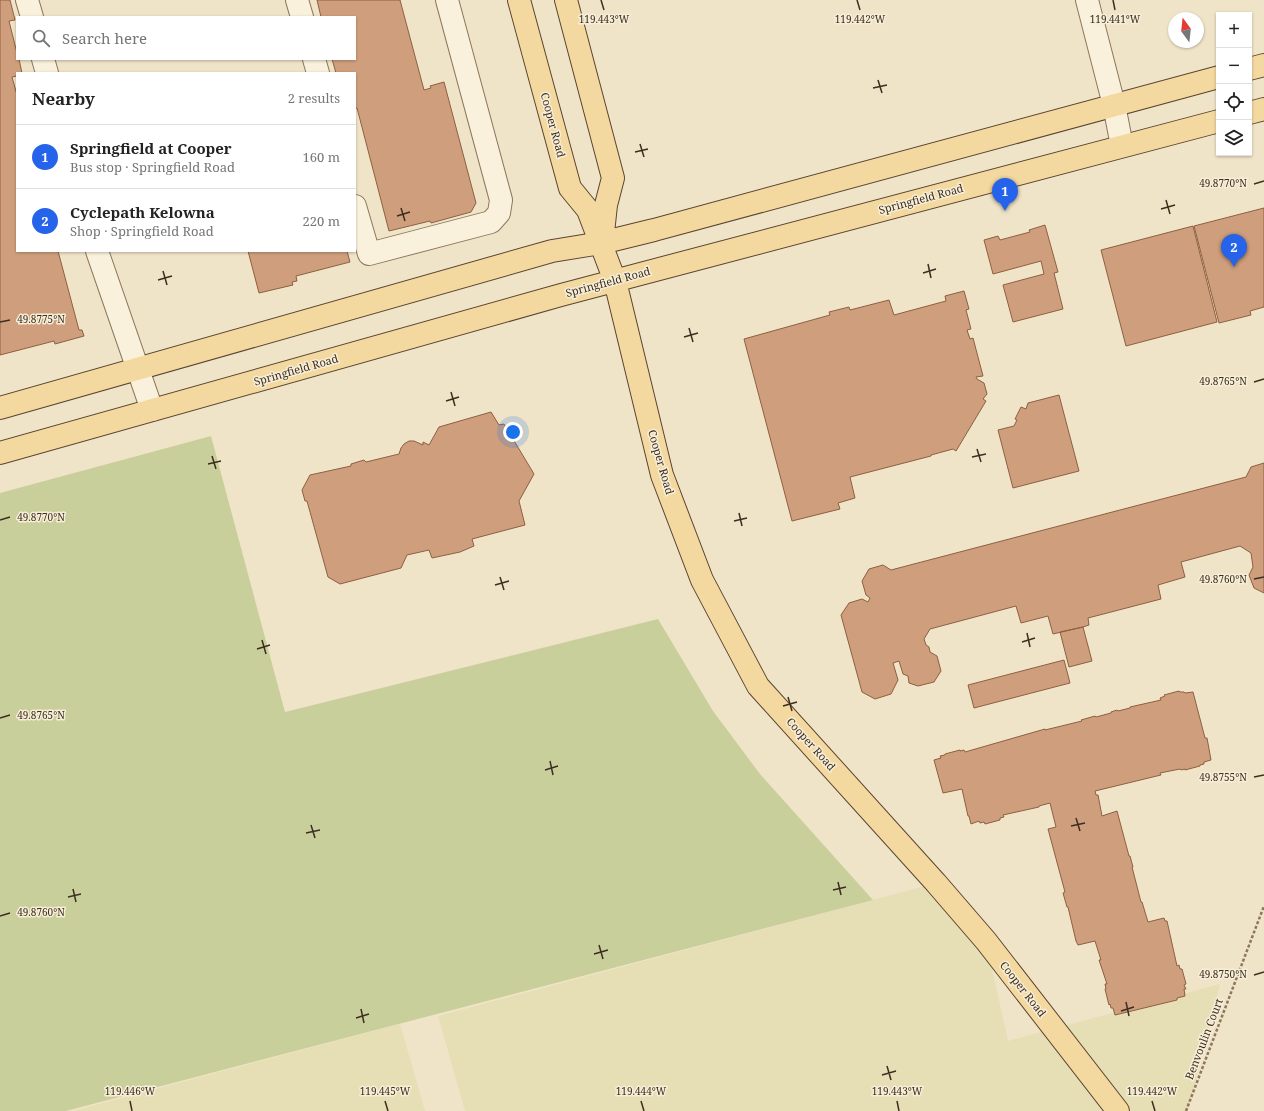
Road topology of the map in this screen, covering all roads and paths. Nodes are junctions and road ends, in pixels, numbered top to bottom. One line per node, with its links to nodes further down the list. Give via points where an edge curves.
1 (27, 0): 7 (lane)
2 (298, 0): 8 (lane)
3 (447, 0): 21 (lane, via 501,200 499,213 491,222 369,254)
4 (519, 0): 22 (main road, Cooper Road, via 570,188 588,210)
5 (566, 0): 22 (main road, Cooper Road, via 613,178 606,205)
6 (1087, 0): 16 (lane)
7 (32, 16)
8 (302, 16)
9 (43, 60): 13 (lane)
10 (314, 60): 14 (lane)
11 (1264, 65): 12 (main road)
12 (1252, 68)
13 (47, 72)
14 (318, 72)
15 (1216, 78): 16 (main road)
16 (1114, 105): 20 (lane); 22 (main road)
17 (1264, 109): 18 (main road)
18 (1252, 112)
19 (1216, 122): 20 (main road, Springfield Road)
20 (1122, 146): 24 (main road, Springfield Road)
21 (356, 209)
22 (602, 243): 24 (main road, Cooper Road); 25 (main road, via 552,251)
23 (96, 252): 25 (lane)
24 (615, 281): 27 (main road, Springfield Road); 30 (main road, Cooper Road, via 662,475 702,580 758,686 986,941)
25 (137, 368): 26 (main road); 27 (lane)
26 (0, 408)
27 (152, 410): 28 (main road, Springfield Road)
28 (0, 453)
29 (1264, 906): 31 (path, Benvoulin Court)
30 (1118, 1111)
31 (1186, 1111)

